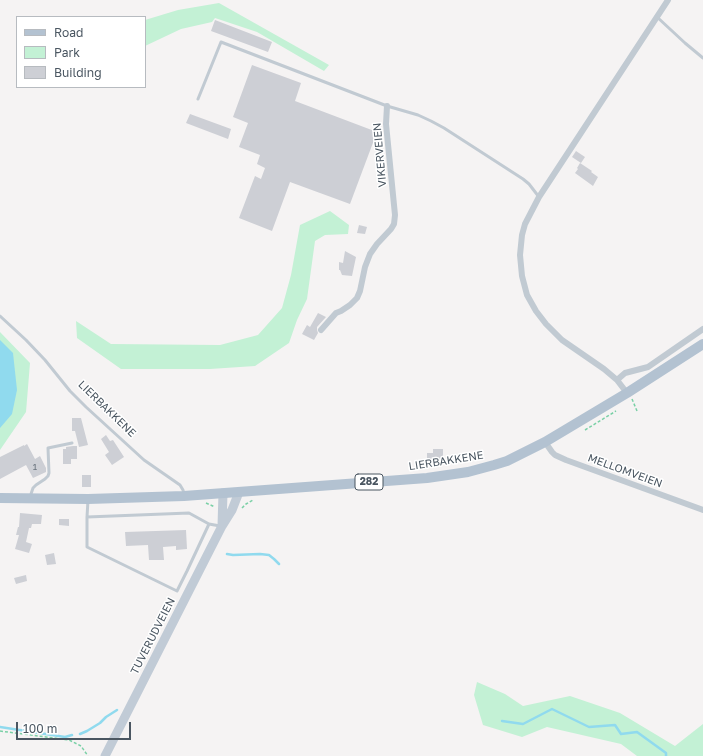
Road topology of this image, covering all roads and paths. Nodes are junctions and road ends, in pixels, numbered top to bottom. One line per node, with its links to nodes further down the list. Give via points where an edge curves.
1 (668, 0): 2 (street)
2 (657, 17): 3 (lane); 6 (street)
3 (703, 58)
4 (198, 99): 5 (lane, via 220,42)
5 (387, 106): 6 (lane, via 418,115 444,128 523,179); 8 (street, VIKERVEIEN, via 386,124 394,224 370,254 357,298 336,313)
6 (539, 197): 11 (street, via 522,235 521,269 527,294 536,311 557,335)
7 (0, 316): 20 (lane, LIERBAKKENE, via 45,360 86,407 144,460 180,485)
8 (321, 330)
9 (703, 330): 11 (street, via 648,367 625,373)
10 (703, 344): 12 (main road, LIERBAKKENE / 282)
11 (617, 380): 12 (street)
12 (629, 399): 14 (path); 16 (main road, LIERBAKKENE / 282)
13 (620, 408): 15 (path)
14 (637, 411)
15 (583, 430)
16 (545, 442): 18 (main road, LIERBAKKENE / 282, via 507,461 468,472 427,478); 25 (street, MELLOMVEIEN, via 552,452 566,460)
17 (72, 443): 22 (lane, via 48,448 48,476 33,488)
18 (239, 492): 19 (main road, LIERBAKKENE / 282); 29 (main road, TUVERUDVEIEN)
19 (222, 493): 20 (main road, LIERBAKKENE / 282); 29 (main road, TUVERUDVEIEN)
20 (184, 496): 23 (main road, LIERBAKKENE / 282)
21 (0, 498): 22 (main road, LIERBAKKENE / 282)
22 (30, 499): 23 (main road, LIERBAKKENE / 282)
23 (88, 499): 27 (lane)
24 (252, 500): 26 (path)
25 (703, 510)
26 (238, 512)
27 (86, 516): 28 (lane, via 189,513); 28 (lane, via 87,547 177,591)
28 (209, 524): 29 (lane)
29 (222, 526): 32 (main road, TUVERUDVEIEN)
30 (0, 732): 31 (path, via 69,740 81,746)
31 (88, 756)
32 (105, 756)

